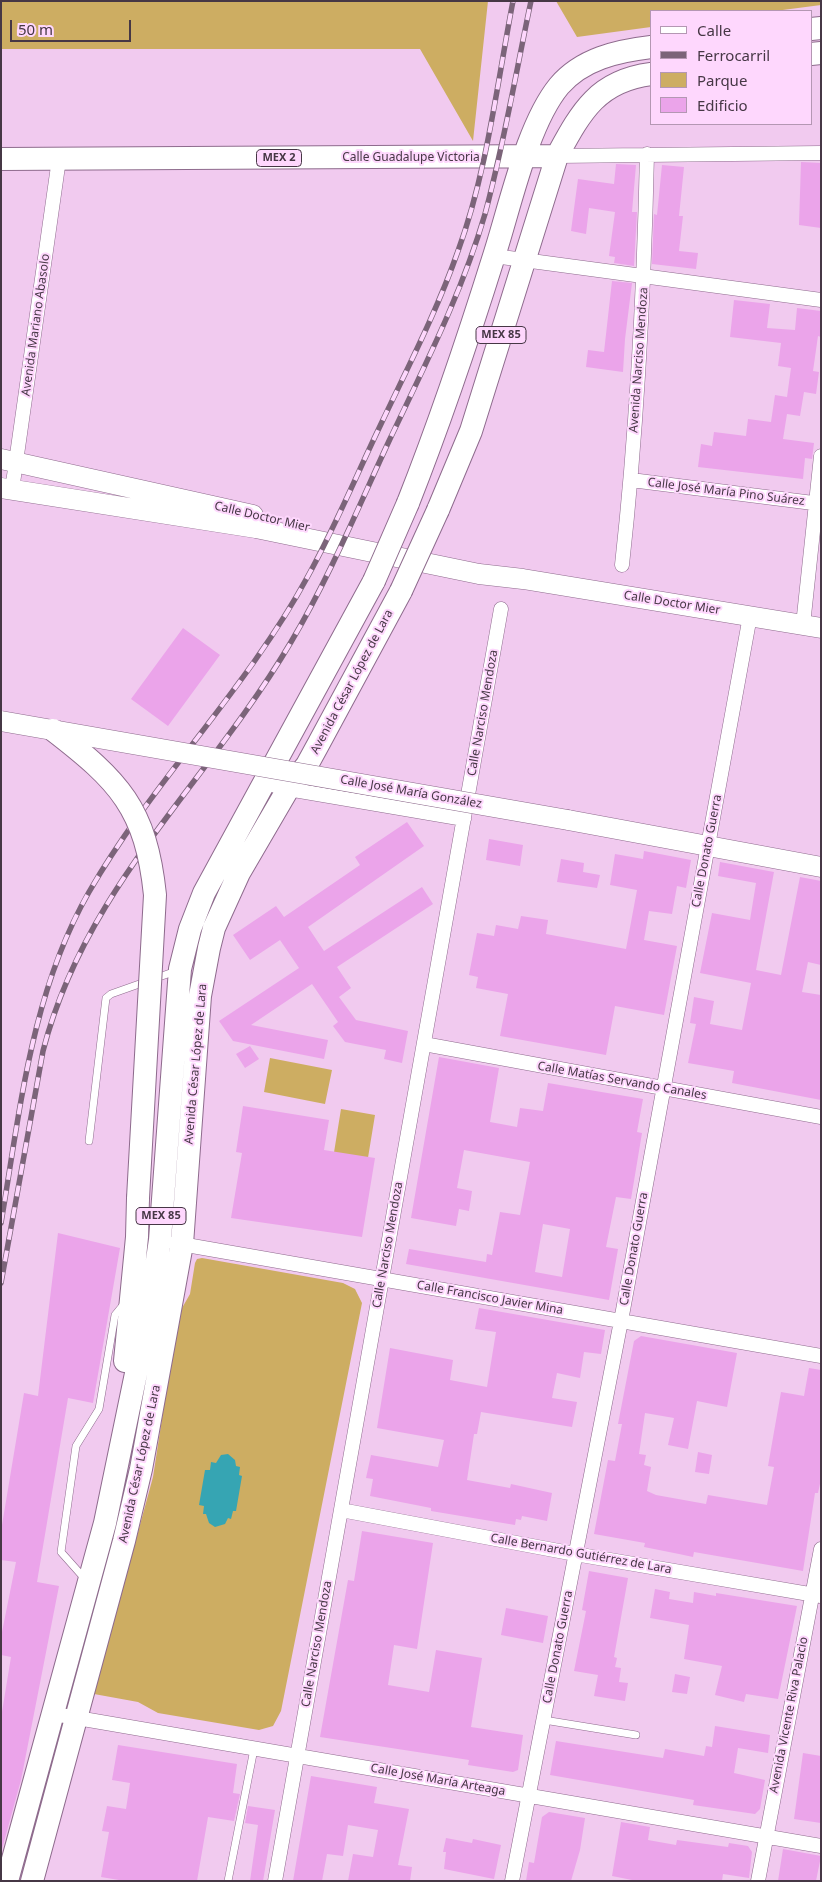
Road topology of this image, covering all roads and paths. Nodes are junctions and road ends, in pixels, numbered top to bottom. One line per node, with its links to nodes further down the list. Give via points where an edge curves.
1 (650, 47): 6 (main road, MEX 85, via 598,58 574,71 548,101)
2 (650, 74): 5 (main road, MEX 85, via 623,81 596,96)
3 (821, 153): 4 (street, Calle Guadalupe Victoria)
4 (647, 154): 5 (street, Calle Guadalupe Victoria); 11 (street, Avenida Narciso Mendoza)
5 (557, 156): 6 (main road, Calle Guadalupe Victoria / MEX 2); 10 (main road, Avenida César López de Lara / MEX 85)
6 (524, 157): 8 (main road, Calle Guadalupe Victoria / MEX 2); 9 (main road, Avenida César López de Lara / MEX 85)
7 (1, 159): 8 (main road, Calle Guadalupe Victoria / MEX 2)
8 (59, 159): 14 (street, Avenida Mariano Abasolo)
9 (494, 256): 10 (street); 25 (main road, Avenida César López de Lara / MEX 85, bridge, via 430,449 408,503 374,581)
10 (525, 260): 11 (street); 26 (main road, Avenida César López de Lara / MEX 85, bridge, via 471,431 438,510 401,591)
11 (644, 277): 12 (street); 15 (street, Avenida Narciso Mendoza)
12 (821, 300)
13 (821, 456): 17 (street)
14 (9, 460): 16 (street, Avenida Mariano Abasolo); 19 (main road, Calle Doctor Mier, via 470,564)
15 (631, 480): 17 (street, Calle José María Pino Suárez); 18 (street, Avenida Narciso Mendoza)
16 (7, 489): 19 (main road, Calle Doctor Mier, via 256,528 479,574)
17 (818, 504): 22 (street)
18 (622, 565)
19 (523, 579): 21 (main road, Calle Doctor Mier)
20 (502, 610): 29 (street, Calle Narciso Mendoza)
21 (750, 616): 22 (main road, Calle Doctor Mier); 31 (street, Calle Donato Guerra)
22 (812, 626)
23 (1, 721): 24 (main road, Calle José María González, bridge)
24 (53, 730): 31 (main road, Calle José María González, bridge); 42 (main road, bridge, via 116,784 137,818 152,866 155,895)
25 (279, 755): 26 (street); 27 (main road, Avenida César López de Lara / MEX 85)
26 (307, 765): 28 (main road, Avenida César López de Lara / MEX 85); 29 (street)
27 (264, 783): 28 (street); 33 (main road, Avenida César López de Lara / MEX 85, via 204,892)
28 (288, 789): 30 (street); 34 (main road, Avenida César López de Lara / MEX 85, via 225,903 214,928)
29 (468, 793): 30 (street, Calle Narciso Mendoza)
30 (464, 819): 35 (street, Calle Narciso Mendoza)
31 (708, 847): 32 (main road, Calle José María González); 36 (street, Calle Donato Guerra)
32 (821, 867)
33 (180, 969): 34 (main road); 38 (lane, via 106,998); 39 (main road, Avenida César López de Lara / MEX 85)
34 (204, 973): 40 (main road, Avenida César López de Lara / MEX 85)
35 (424, 1044): 36 (street, Calle Matías Servando Canales); 41 (street, Calle Narciso Mendoza)
36 (663, 1088): 37 (street, Calle Matías Servando Canales); 43 (street, Calle Donato Guerra)
37 (821, 1117)
38 (88, 1141)
39 (160, 1240): 40 (street, Calle Francisco Javier Mina); 45 (main road, Avenida César López de Lara / MEX 85)
40 (182, 1244): 41 (street, Calle Francisco Javier Mina); 52 (main road, Avenida César López de Lara / MEX 85, via 141,1469)
41 (382, 1279): 43 (street, Calle Francisco Javier Mina); 46 (street, Calle Narciso Mendoza)
42 (132, 1294): 45 (main road, via 115,1433); 49 (lane, via 115,1315 99,1409 76,1446 61,1552)
43 (621, 1321): 44 (street, Calle Francisco Javier Mina); 48 (street, Calle Donato Guerra)
44 (821, 1356)
45 (120, 1458): 49 (main road, Avenida César López de Lara / MEX 85)
46 (341, 1510): 48 (street, Calle Bernardo Gutiérrez de Lara); 56 (street, Calle Narciso Mendoza)
47 (821, 1549): 50 (street, Avenida Vicente Riva Palacio)
48 (575, 1554): 50 (street, Calle Bernardo Gutiérrez de Lara); 53 (street, Calle Donato Guerra)
49 (88, 1582): 51 (main road, Avenida César López de Lara / MEX 85)
50 (816, 1595): 58 (street, Avenida Vicente Riva Palacio)
51 (54, 1714): 52 (street, Calle José María Arteaga); 60 (main road, Avenida César López de Lara / MEX 85)
52 (76, 1718): 55 (street, Calle José María Arteaga); 61 (main road, Avenida César López de Lara / MEX 85)
53 (544, 1720): 54 (lane); 57 (street, Calle Donato Guerra)
54 (636, 1735)
55 (254, 1749): 56 (street, Calle José María Arteaga); 62 (lane)
56 (297, 1756): 57 (street, Calle José María Arteaga); 63 (street, Calle Narciso Mendoza)
57 (528, 1796): 58 (street, Calle José María Arteaga); 64 (street, Calle Donato Guerra)
58 (766, 1836): 59 (street, Calle José María Arteaga); 65 (street, Avenida Vicente Riva Palacio)
59 (821, 1846)
60 (7, 1881)
61 (32, 1881)
62 (228, 1881)
63 (274, 1881)
64 (512, 1881)
65 (758, 1881)

